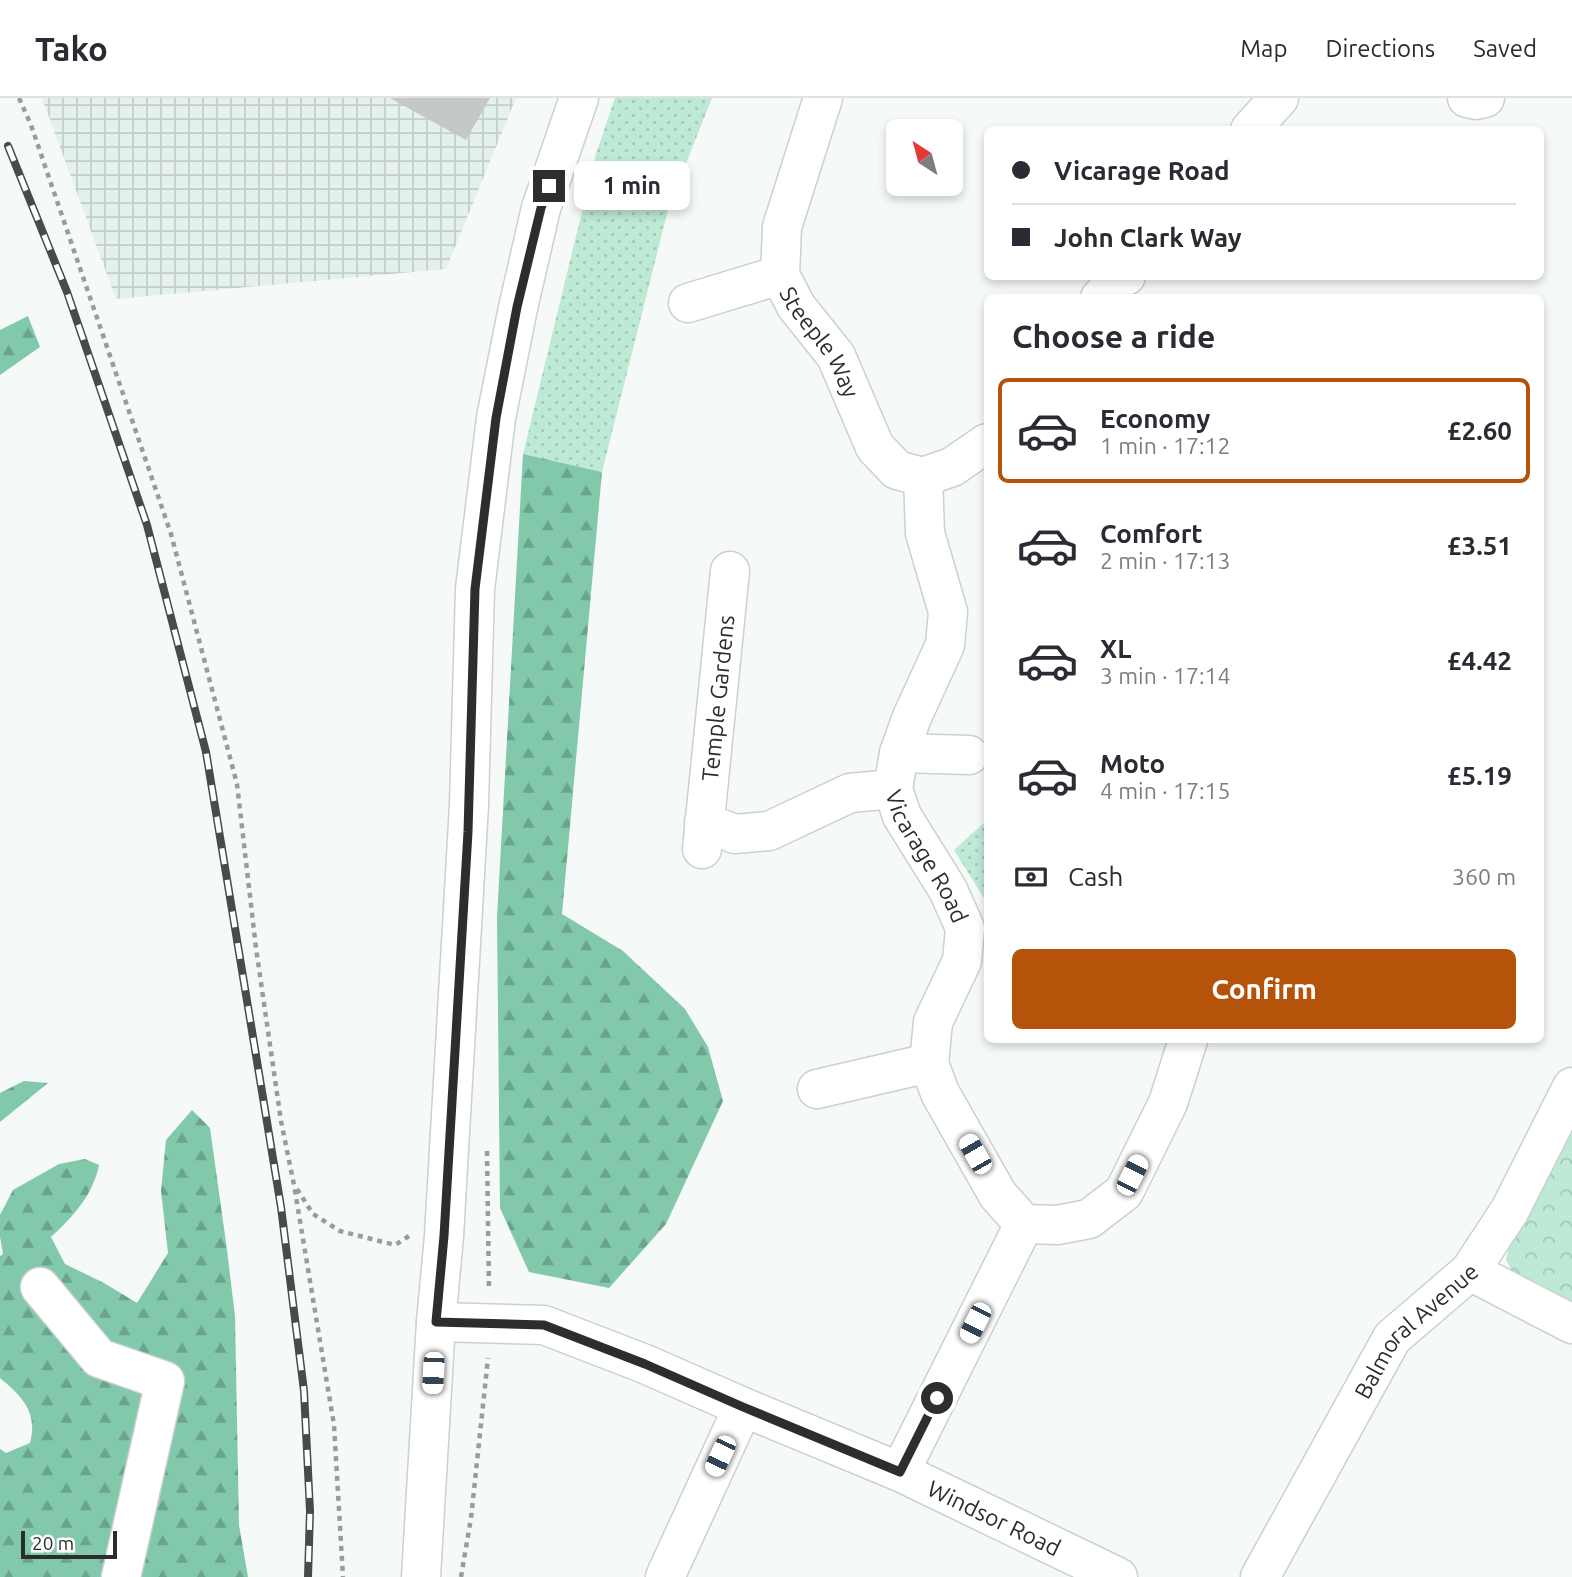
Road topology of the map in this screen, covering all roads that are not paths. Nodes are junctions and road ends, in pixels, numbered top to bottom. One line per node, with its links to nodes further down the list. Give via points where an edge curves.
1 (579, 98): 24 (street, via 541,208 517,307 496,418 475,589 468,819)
2 (823, 98): 7 (street, Steeple Way, via 782,227)
3 (1279, 98): 6 (street)
4 (1467, 98): 5 (street)
5 (1485, 98)
6 (1254, 126)
7 (780, 275): 10 (street); 12 (street, Steeple Way, via 796,306 836,356 875,447 897,471)
8 (1117, 280): 9 (street)
9 (1104, 294)
10 (688, 303)
11 (984, 445): 12 (street, via 952,467)
12 (923, 477): 15 (street, Vicarage Road, via 925,533 948,611 945,645 912,718)
13 (730, 571): 15 (street, Temple Gardens, via 703,836 769,831)
14 (969, 755): 15 (street, Temple Gardens)
15 (896, 771): 16 (street, Vicarage Road, via 901,816 948,890)
16 (972, 917): 18 (street, Vicarage Road, via 965,929 962,961 933,1022)
17 (1187, 1043): 21 (street, via 1168,1103 1124,1192 1089,1219)
18 (929, 1063): 20 (street); 21 (street, Vicarage Road, via 940,1093 998,1195)
19 (1572, 1087): 22 (street, Balmoral Avenue, via 1510,1210)
20 (817, 1088)
21 (1024, 1224): 27 (street)
22 (1470, 1271): 25 (street); 32 (street, Balmoral Avenue, via 1392,1338)
23 (40, 1287): 28 (street, via 99,1357 165,1381)
24 (436, 1322): 26 (street, Windsor Road, via 544,1325); 29 (street)
25 (1572, 1324)
26 (743, 1407): 27 (street, Windsor Road); 30 (street)
27 (900, 1472): 31 (street, Windsor Road)
28 (121, 1577)
29 (421, 1577)
30 (665, 1577)
31 (1118, 1577)
32 (1260, 1577)

